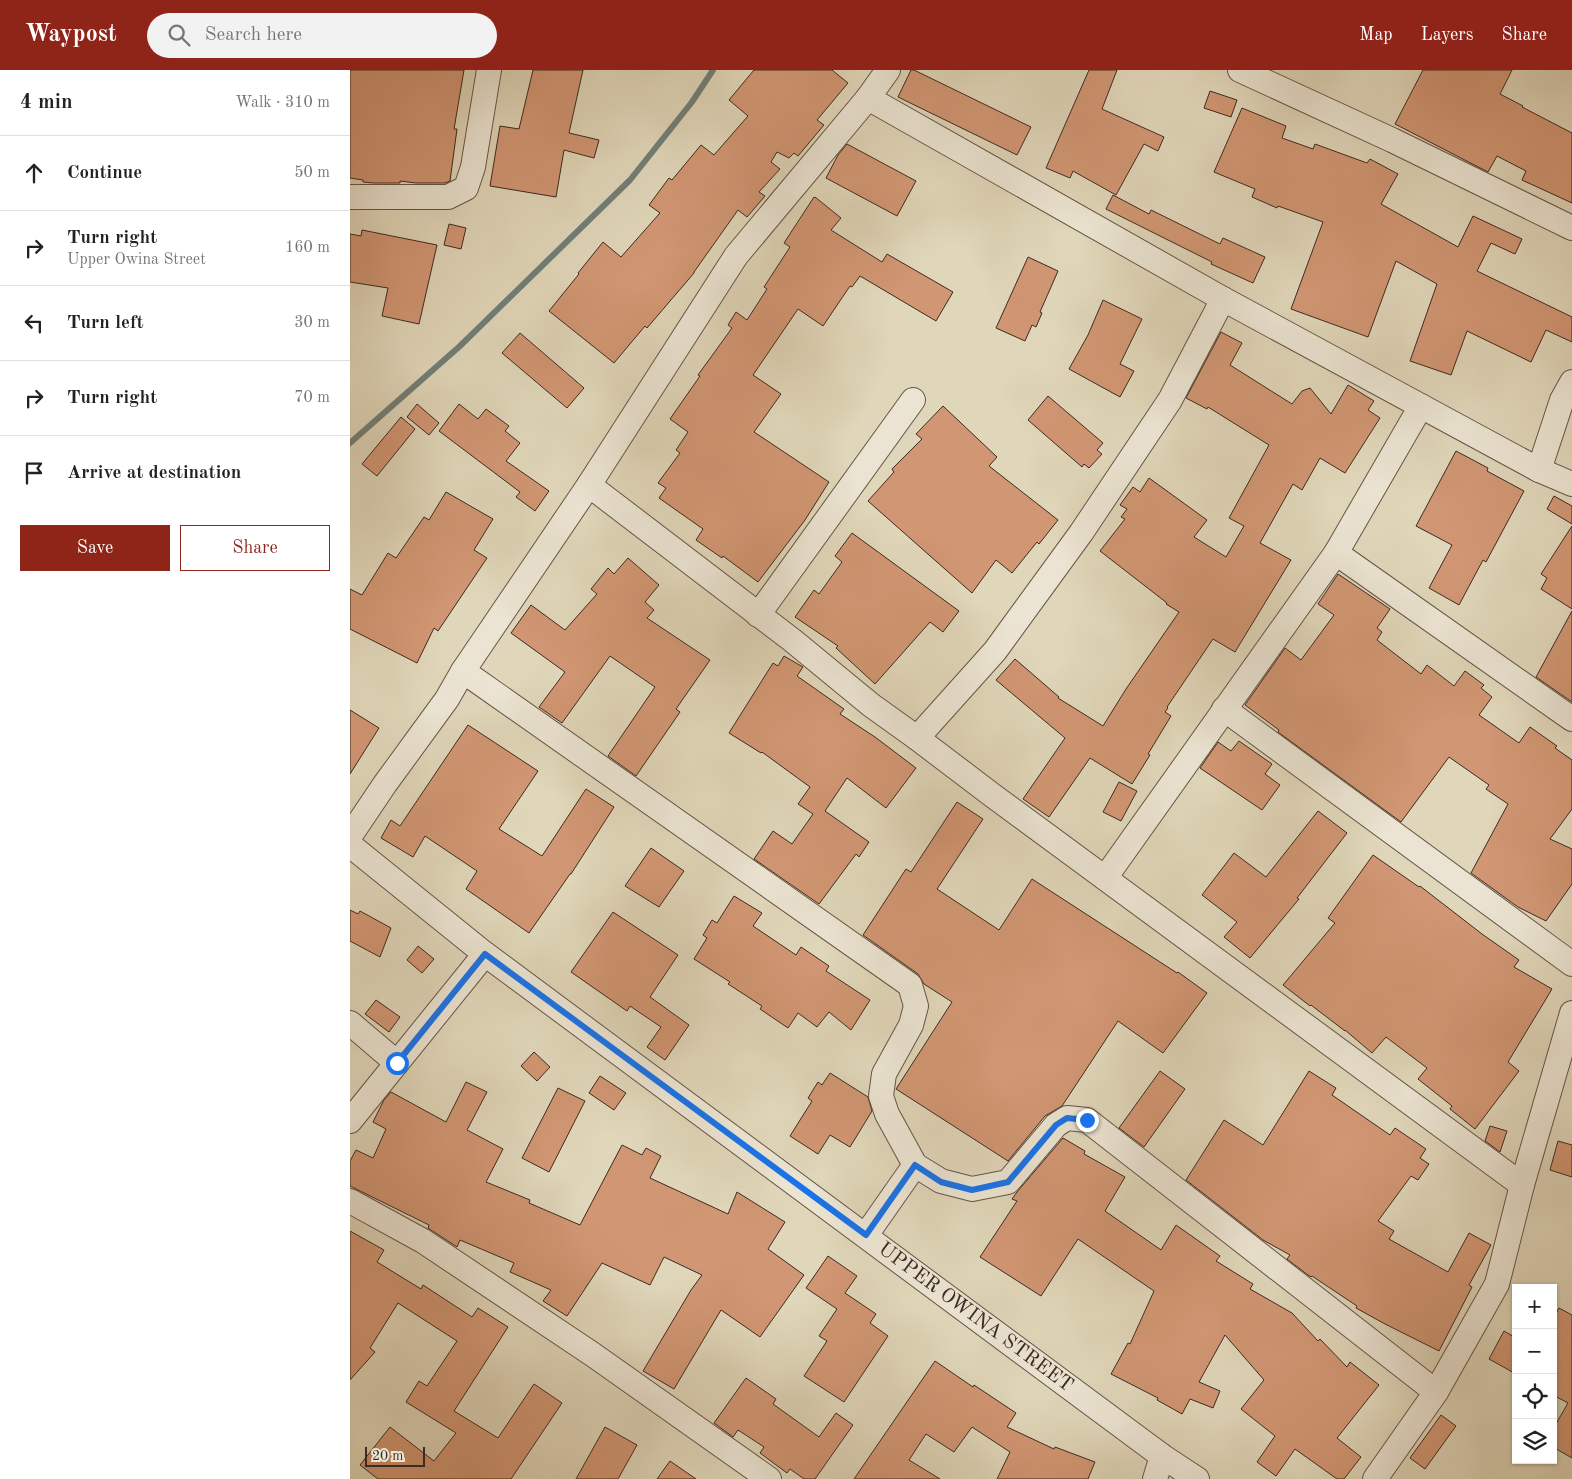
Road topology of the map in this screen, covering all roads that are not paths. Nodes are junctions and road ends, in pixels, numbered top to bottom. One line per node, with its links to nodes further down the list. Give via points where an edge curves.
1 (489, 70): 5 (street, via 474,167 466,188 448,198)
2 (888, 70): 4 (street)
3 (1240, 70): 6 (street)
4 (868, 98): 7 (street); 13 (street, via 736,256)
5 (350, 197)
6 (1572, 228)
7 (1223, 299): 10 (street); 19 (street, via 1170,400 1081,534 995,650)
8 (1572, 382): 11 (street, via 1562,400)
9 (912, 400): 15 (street)
10 (1420, 406): 11 (street); 14 (street)
11 (1540, 470): 12 (street)
12 (1572, 484)
13 (589, 485): 15 (street); 16 (street)
14 (1336, 553): 17 (street); 18 (street)
15 (758, 615): 19 (street)
16 (463, 671): 20 (street, via 447,699); 29 (street, via 910,985 916,1006 911,1025 884,1074 881,1096)
17 (1224, 709): 22 (street); 24 (street)
18 (1572, 719)
19 (917, 738): 22 (street)
20 (350, 836)
21 (350, 845): 23 (street, UPPER OWINA STREET)
22 (1105, 878): 30 (street)
23 (485, 954): 27 (street); 32 (street, UPPER OWINA STREET)
24 (1572, 964)
25 (1572, 1013): 30 (street)
26 (350, 1023): 27 (street)
27 (397, 1063): 28 (street)
28 (350, 1121)
29 (915, 1165): 32 (street); 33 (street, via 941,1182 972,1190 1008,1182 1056,1125 1067,1118 1087,1120)
30 (1522, 1185): 33 (street, via 1497,1284)
31 (350, 1201): 35 (street, via 422,1241 592,1354)
32 (866, 1235): 34 (street, UPPER OWINA STREET)
33 (1436, 1392): 38 (street)
34 (1162, 1456): 36 (street); 37 (street, UPPER OWINA STREET)
35 (769, 1479)
36 (1155, 1479)
37 (1197, 1479)
38 (1375, 1479)

